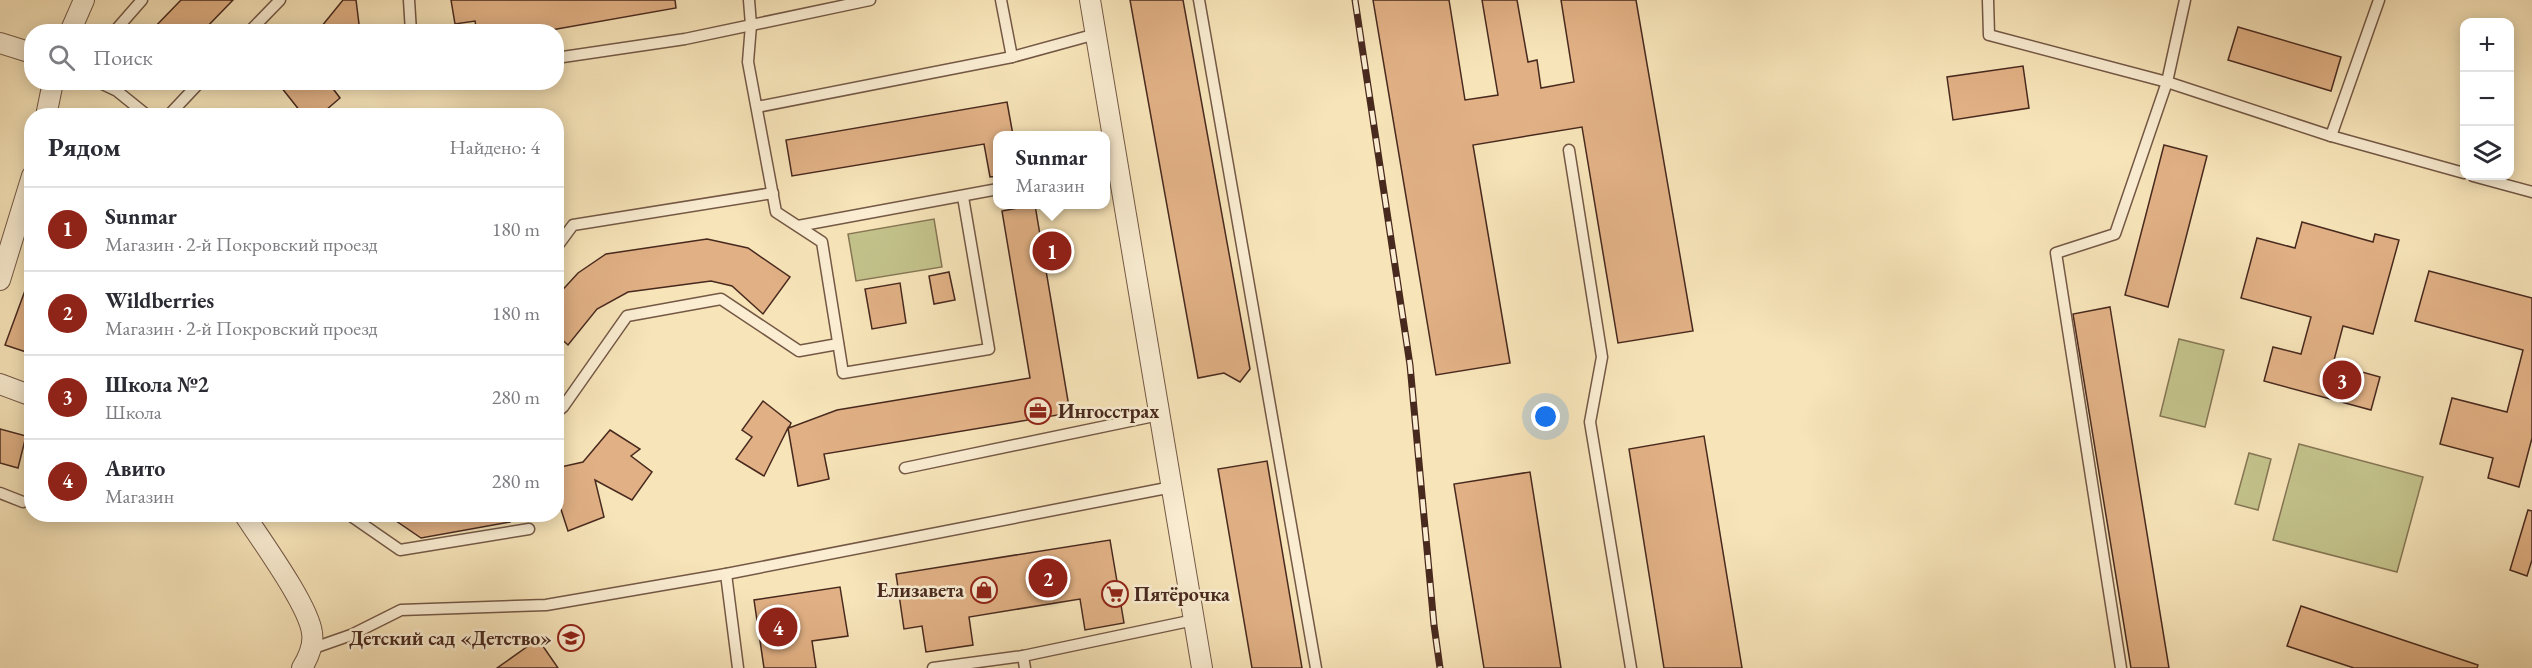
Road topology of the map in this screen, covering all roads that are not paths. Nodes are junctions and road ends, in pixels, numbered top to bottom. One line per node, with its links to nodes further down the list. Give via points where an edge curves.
1 (84, 0): 13 (street)
2 (142, 0): 14 (lane)
3 (280, 0): 15 (lane)
4 (409, 0): 16 (lane)
5 (749, 0): 17 (lane)
6 (870, 0): 17 (lane)
7 (1001, 0): 22 (lane)
8 (1090, 0): 18 (street)
9 (1199, 0): 67 (lane)
10 (1988, 0): 23 (lane, via 1989,35)
11 (2185, 0): 23 (lane)
12 (2379, 0): 32 (lane)
13 (74, 24)
14 (121, 24)
15 (257, 24)
16 (410, 24)
17 (751, 25): 21 (lane); 27 (lane, via 748,62)
18 (1096, 34): 22 (lane); 31 (street)
19 (0, 43): 20 (street)
20 (24, 50)
21 (564, 57)
22 (1012, 57): 27 (lane)
23 (2167, 82): 32 (lane); 69 (lane, via 2115,234 2056,253)
24 (51, 90): 28 (street)
25 (115, 90): 29 (lane)
26 (192, 90): 30 (lane)
27 (757, 107): 40 (lane)
28 (48, 108)
29 (138, 108)
30 (176, 108)
31 (1108, 131)
32 (2331, 136): 36 (lane)
33 (1110, 146): 35 (street)
34 (1569, 150): 68 (lane, via 1602,357 1590,422)
35 (1112, 162): 50 (street)
36 (2460, 172)
37 (2488, 180): 39 (lane)
38 (993, 190): 41 (lane)
39 (2532, 192)
40 (773, 193): 43 (lane, via 776,212); 44 (lane, via 573,225)
41 (963, 197): 43 (lane); 46 (lane, via 989,349 843,373)
42 (24, 202): 45 (street)
43 (798, 226): 46 (lane, via 822,242)
44 (564, 237)
45 (0, 280)
46 (838, 344): 49 (lane, via 799,351 721,299 627,316)
47 (0, 384): 48 (street)
48 (24, 393)
49 (564, 407)
50 (1159, 415): 51 (lane); 52 (street)
51 (905, 468)
52 (1172, 487): 58 (lane); 59 (street)
53 (0, 493): 54 (lane)
54 (23, 502)
55 (249, 522): 60 (street, via 308,615)
56 (360, 522): 57 (lane, via 400,550)
57 (529, 529)
58 (726, 574): 60 (lane, via 546,605 400,610 351,635); 63 (lane)
59 (1194, 620): 61 (lane); 66 (street)
60 (311, 649): 62 (street)
61 (1023, 656): 64 (lane); 65 (lane)
62 (302, 668)
63 (738, 668)
64 (933, 668)
65 (1025, 668)
66 (1202, 668)
67 (1316, 668)
68 (1631, 668)
69 (2121, 668)

